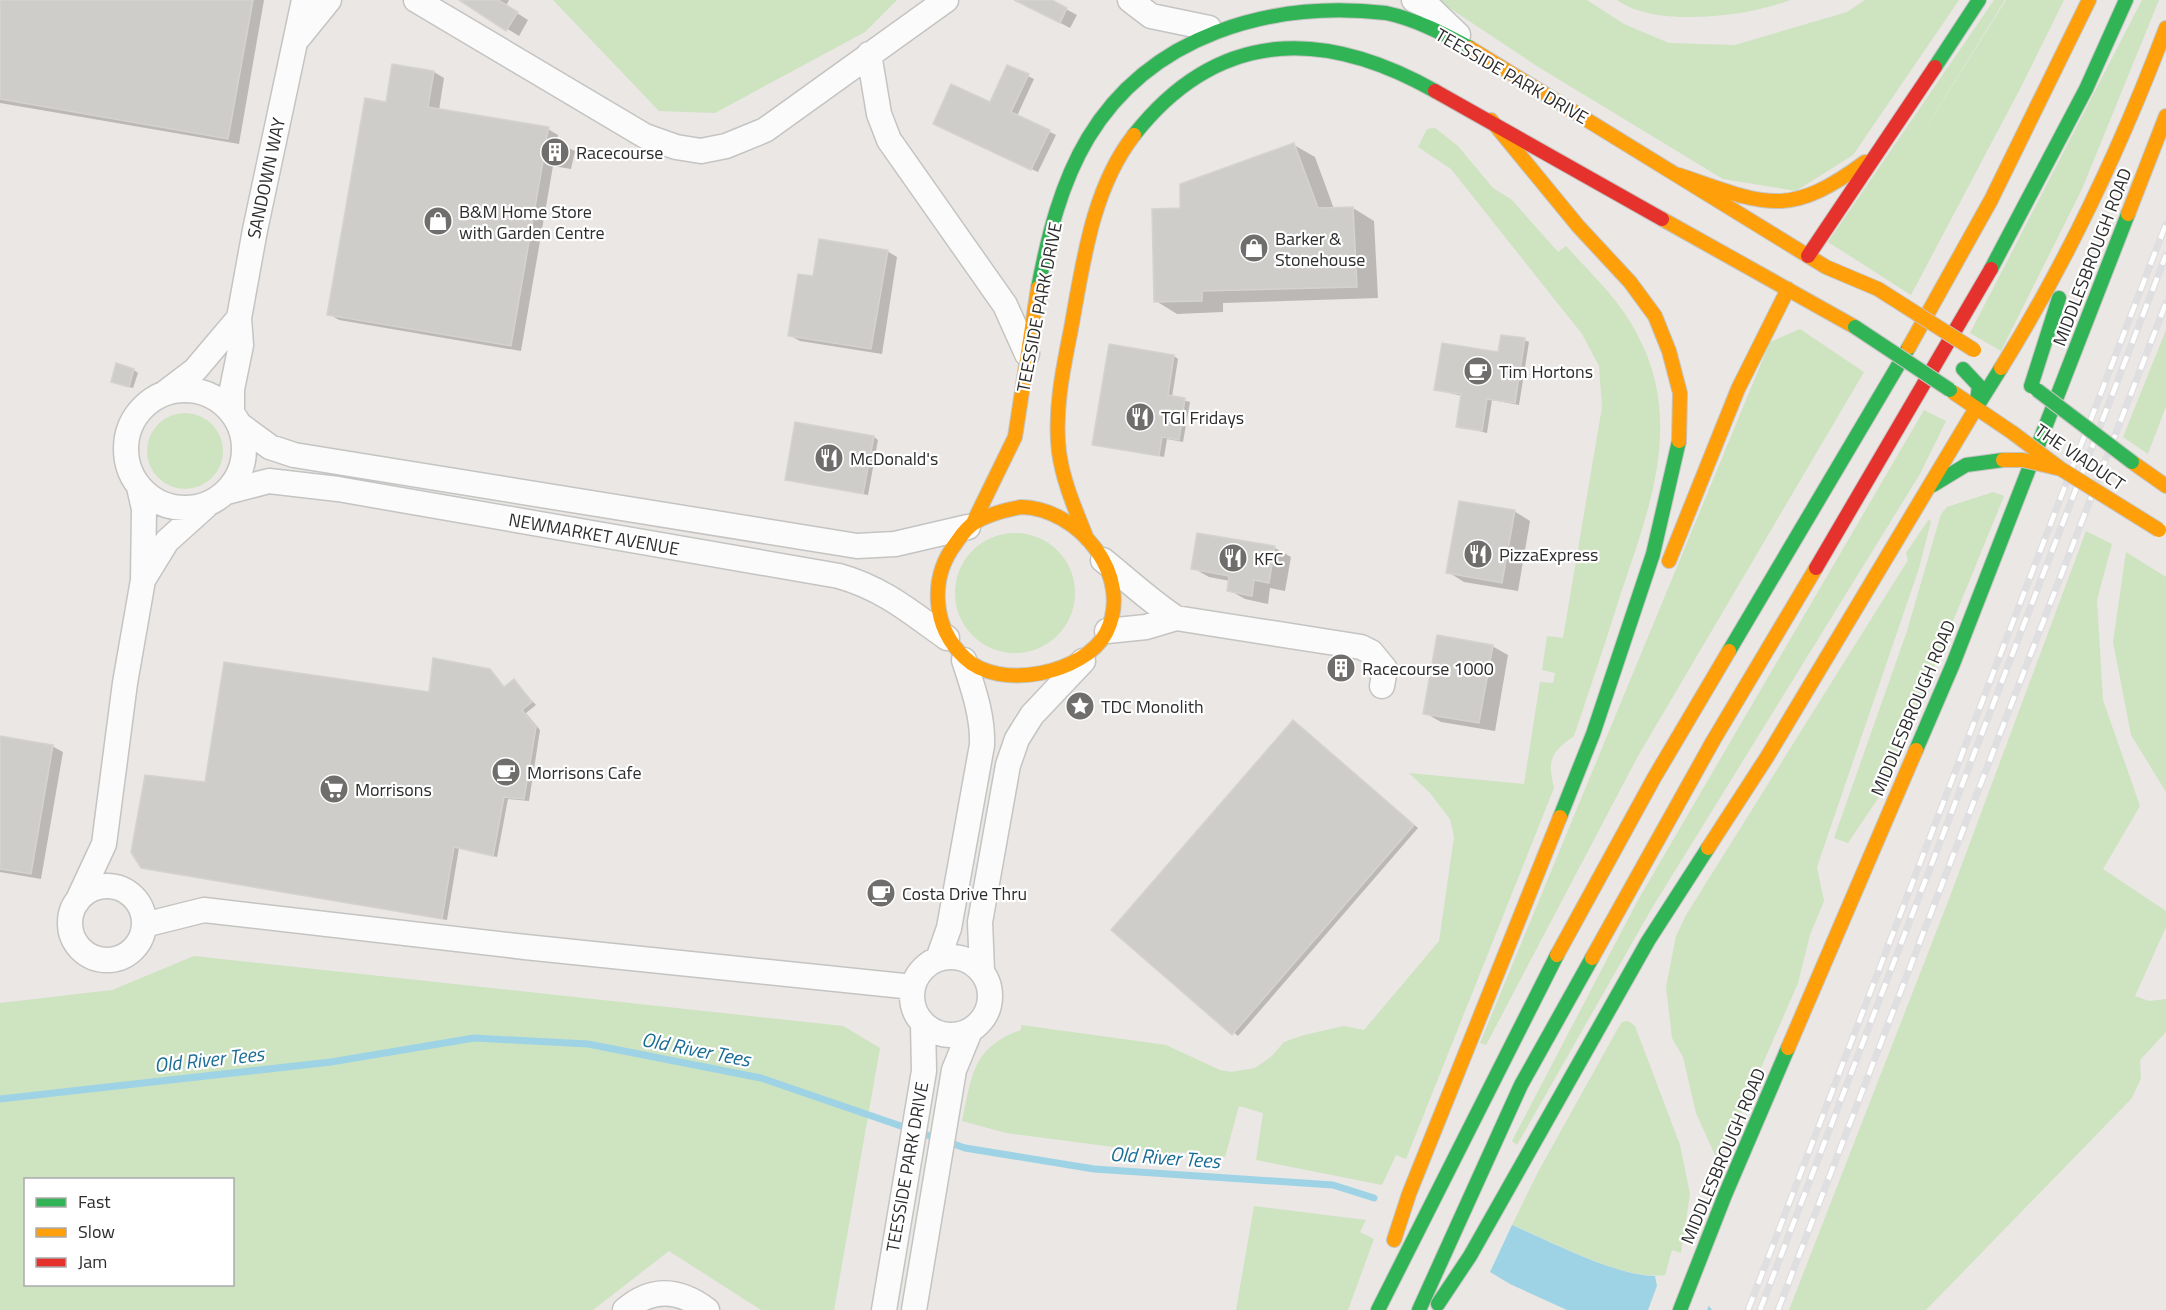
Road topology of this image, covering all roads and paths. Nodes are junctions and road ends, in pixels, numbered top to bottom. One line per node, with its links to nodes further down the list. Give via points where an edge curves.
1 (304, 0): 12 (street, SANDOWN WAY)
2 (329, 0): 12 (street)
3 (416, 0): 14 (street, via 645,136 701,151 726,146 765,130)
4 (946, 0): 14 (street)
5 (1130, 0): 10 (street, via 1151,16)
6 (1414, 0): 13 (street, via 1429,7)
7 (1979, 0): 17 (main road)
8 (2089, 0): 61 (main road, via 2044,99 1951,275 1652,780)
9 (2126, 0): 62 (main road, via 2086,89 1979,293 1713,741 1521,1084)
10 (1209, 28): 13 (main road, TEESSIDE PARK DRIVE, via 1280,8 1358,8 1388,13); 26 (main road, TEESSIDE PARK DRIVE, via 1163,53 1118,94 1094,126 1066,183 1045,254)
11 (2166, 28): 19 (main road)
12 (297, 39): 24 (street, SANDOWN WAY, via 265,176)
13 (1474, 50): 18 (main road, TEESSIDE PARK DRIVE)
14 (869, 54): 26 (street, via 879,114 889,140 1005,305)
15 (2166, 116): 64 (main road, MIDDLESBROUGH ROAD, via 1953,664 1725,1195)
16 (1491, 120): 22 (main road, TEESSIDE PARK DRIVE); 38 (main road, TEESSIDE PARK DRIVE, via 1373,61 1309,47 1272,48 1219,64 1189,82 1144,122 1114,167 1084,249 1058,407 1058,441 1069,491); 44 (main road, via 1655,316 1680,393 1680,438 1653,554)
17 (1876, 154): 18 (main road, via 1811,197 1776,205); 20 (main road)
18 (1679, 175): 20 (main road, TEESSIDE PARK DRIVE)
19 (2076, 239): 27 (main road); 27 (main road)
20 (1803, 265): 21 (main road, TEESSIDE PARK DRIVE); 22 (main road)
21 (1826, 267): 23 (main road); 27 (main road, TEESSIDE PARK DRIVE, bridge, via 1878,289)
22 (1788, 289): 29 (main road, TEESSIDE PARK DRIVE, bridge, via 1855,327); 44 (main road, via 1752,356 1661,580)
23 (1850, 292)
24 (239, 318): 28 (street, via 195,370); 30 (street, SANDOWN WAY, via 241,345 232,389)
25 (1905, 332): 29 (main road, via 1977,380 1980,389)
26 (1027, 354): 36 (main road, TEESSIDE PARK DRIVE, via 1015,437)
27 (2006, 371): 29 (main road); 32 (main road, THE VIADUCT, bridge)
28 (166, 392): 30 (street, via 190,389 214,396); 33 (street, via 147,403 134,418 126,439 126,460)
29 (1976, 408): 31 (main road, THE VIADUCT, bridge); 34 (main road)
30 (236, 419): 35 (street, via 244,443 244,460 238,478); 36 (street, NEWMARKET AVENUE, via 270,447 294,455 857,546 895,544)
31 (2061, 469): 34 (main road, bridge, via 2023,460 1984,460 1961,465); 37 (main road, THE VIADUCT, bridge)
32 (2166, 486)
33 (139, 487): 35 (street, via 162,504 185,509); 40 (street, via 144,508)
34 (1930, 488): 63 (main road, via 1767,757 1648,941 1470,1256)
35 (217, 498): 40 (street, via 167,541); 42 (street, NEWMARKET AVENUE, via 269,481 338,489 839,576 868,584 890,596)
36 (971, 525): 38 (main road, via 1000,510 1042,508 1063,517); 42 (main road, via 945,556 940,573 939,610)
37 (2166, 533)
38 (1087, 539): 39 (main road)
39 (1103, 561): 41 (street); 43 (main road, via 1113,613)
40 (143, 580): 47 (street)
41 (1176, 618): 43 (street); 46 (street, via 1361,647 1371,652 1385,669)
42 (947, 638): 45 (main road)
43 (1101, 640): 45 (main road, via 1046,673 1005,676); 52 (street, via 1032,715 1017,739 1008,765 980,922)
44 (1622, 653): 60 (main road, via 1564,810 1409,1194)
45 (964, 660): 51 (street, via 978,703 982,745 948,928)
46 (1382, 686)
47 (104, 844): 48 (street); 49 (street)
48 (127, 892): 49 (street, via 117,888 94,889); 50 (street, via 140,906)
49 (77, 902): 50 (street, via 71,920 73,938 89,956 113,960 125,956 135,948)
50 (144, 926): 53 (street, via 204,910)
51 (938, 959): 52 (street, via 957,957); 53 (street, via 922,970)
52 (982, 971): 55 (street, via 990,999 984,1018)
53 (913, 987): 54 (street, via 914,1007)
54 (923, 1023): 55 (street, via 940,1034); 58 (street, TEESSIDE PARK DRIVE, via 924,1071)
55 (970, 1031): 59 (street, TEESSIDE PARK DRIVE, via 954,1070)
56 (625, 1310): 57 (street, via 659,1292 688,1297)
57 (707, 1310)
58 (884, 1310)
59 (914, 1310)
60 (1371, 1310)
61 (1378, 1310)
62 (1419, 1310)
63 (1435, 1310)
64 (1680, 1310)

